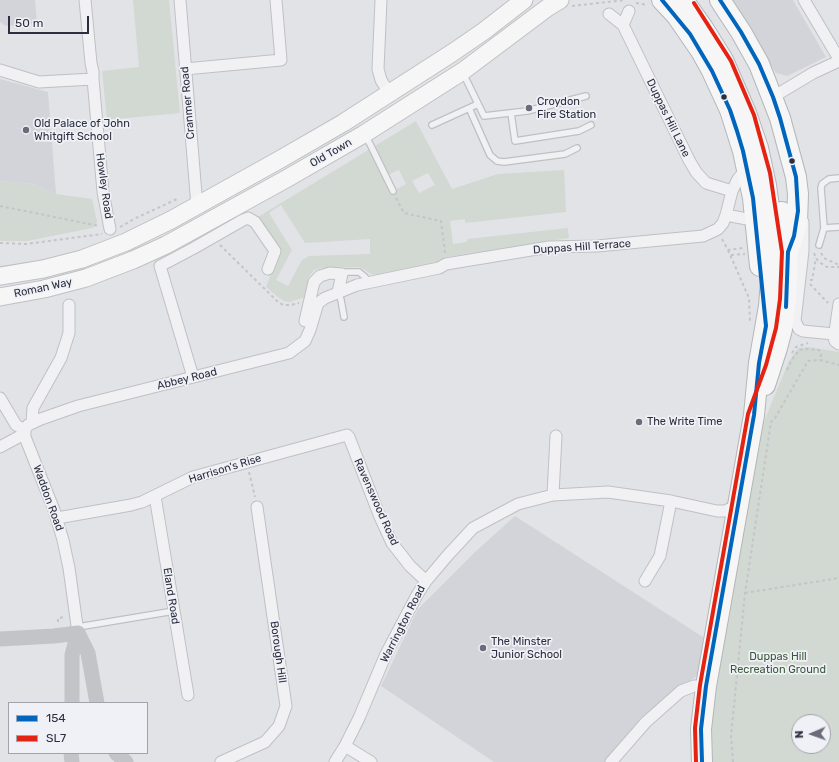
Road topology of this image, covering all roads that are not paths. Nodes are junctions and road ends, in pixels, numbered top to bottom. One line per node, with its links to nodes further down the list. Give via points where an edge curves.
1 (85, 0): 19 (street, Howley Road)
2 (180, 0): 16 (street, Cranmer Road)
3 (276, 0): 16 (street, via 281,60)
4 (381, 0): 20 (street, via 378,69)
5 (560, 0): 11 (main road, Old Town)
6 (698, 0): 13 (highway)
7 (720, 0): 22 (highway, via 742,32)
8 (804, 0): 15 (street)
9 (671, 2): 13 (highway); 30 (highway, via 712,71 730,110)
10 (629, 6): 14 (street)
11 (525, 10): 18 (main road, Old Town); 20 (main road, Old Town)
12 (609, 14): 14 (street, Duppas Hill Lane)
13 (708, 24): 42 (highway, via 725,39 745,77 766,130 778,179); 55 (highway, via 752,130 769,204 771,288)
14 (623, 25): 33 (street, Duppas Hill Lane, via 696,172 706,182)
15 (839, 60): 22 (street)
16 (185, 69): 35 (street, Cranmer Road)
17 (0, 70): 19 (street, via 39,82)
18 (463, 71): 23 (lane); 28 (main road, Old Town)
19 (93, 79): 40 (street, Howley Road, via 103,192)
20 (389, 93): 35 (main road, Old Town, via 279,160)
21 (586, 96): 25 (lane)
22 (773, 97): 34 (highway, via 788,143)
23 (478, 104): 24 (lane); 25 (lane, via 484,116)
24 (470, 108): 26 (lane); 29 (lane, via 490,155 497,161 566,154)
25 (511, 113): 27 (lane, via 516,141 579,131)
26 (432, 125)
27 (591, 125)
28 (364, 134): 32 (lane); 47 (main road, Old Town, via 166,245)
29 (577, 148)
30 (748, 171): 33 (street, via 738,179); 37 (highway)
31 (839, 178): 39 (lane, via 829,179 822,184)
32 (393, 191)
33 (732, 192): 36 (street)
34 (798, 194): 42 (highway, via 797,223); 56 (street, via 803,236 795,321 799,329)
35 (197, 198): 43 (main road, Old Town, via 133,239)
36 (726, 215): 37 (street, via 747,219); 48 (street, Duppas Hill Terrace, via 718,229 703,236 597,246 549,247 446,264 439,268)
37 (757, 225): 55 (highway)
38 (839, 227): 39 (lane)
39 (824, 228): 41 (lane)
40 (110, 229)
41 (819, 245)
42 (788, 252): 59 (highway, via 782,329 772,367)
43 (82, 259): 46 (main road, Roman Way)
44 (268, 269): 57 (street, via 275,251 255,222 248,218 160,266)
45 (342, 274): 48 (lane, via 359,272); 49 (street); 51 (street, Abbey Road, via 330,273 320,276 314,282)
46 (0, 276)
47 (86, 278): 50 (main road, Roman Way, via 51,288)
48 (368, 282): 49 (street, Duppas Hill Terrace)
49 (338, 292): 51 (street, Duppas Hill Terrace, via 318,304); 54 (lane)
50 (0, 297)
51 (313, 303): 57 (street, Abbey Road, via 310,330 305,341 289,353)
52 (69, 305): 60 (street, via 69,333 60,358 33,408)
53 (837, 310): 56 (street)
54 (344, 317)
55 (758, 328): 59 (highway, via 759,363)
56 (837, 339)
57 (193, 377): 60 (street, Abbey Road, via 78,406)
58 (0, 398): 60 (street, via 16,425)
59 (754, 415): 67 (highway)
60 (27, 429): 63 (street, Abbey Road); 69 (street, Waddon Road)
61 (556, 436): 64 (street)
62 (349, 437): 65 (street, Harrison's Rise, via 345,435 193,477); 70 (street, Ravenswood Road, via 392,543)
63 (0, 447)
64 (553, 495): 66 (street, Warrington Road, via 608,492); 70 (street, Warrington Road, via 518,504 473,528)
65 (155, 496): 69 (street, Harrison's Rise, via 131,505); 72 (street, Eland Road)
66 (671, 501): 67 (street, Warrington Road, via 717,511 725,511); 71 (street, via 660,556)
67 (738, 505): 75 (highway)
68 (257, 507): 82 (street, Borough Hill, via 286,706 279,726 266,742)
69 (57, 518): 73 (street, Waddon Road, via 70,568)
70 (426, 581): 79 (street, Warrington Road, via 386,654)
71 (645, 581)
72 (174, 611): 73 (lane); 76 (street, Eland Road)
73 (78, 630): 74 (street, via 54,636); 77 (street, Waddon Road, via 72,655); 78 (street, via 88,653)
74 (0, 639)
75 (706, 686): 85 (street, via 694,686 681,691 646,722); 86 (highway, via 701,729)
76 (188, 695)
77 (72, 702)
78 (97, 702)
79 (345, 746): 83 (street, Warrington Road); 84 (street)
80 (117, 754): 81 (street)
81 (126, 762)
82 (221, 762)
83 (335, 762)
84 (371, 762)
85 (612, 762)
86 (702, 762)

